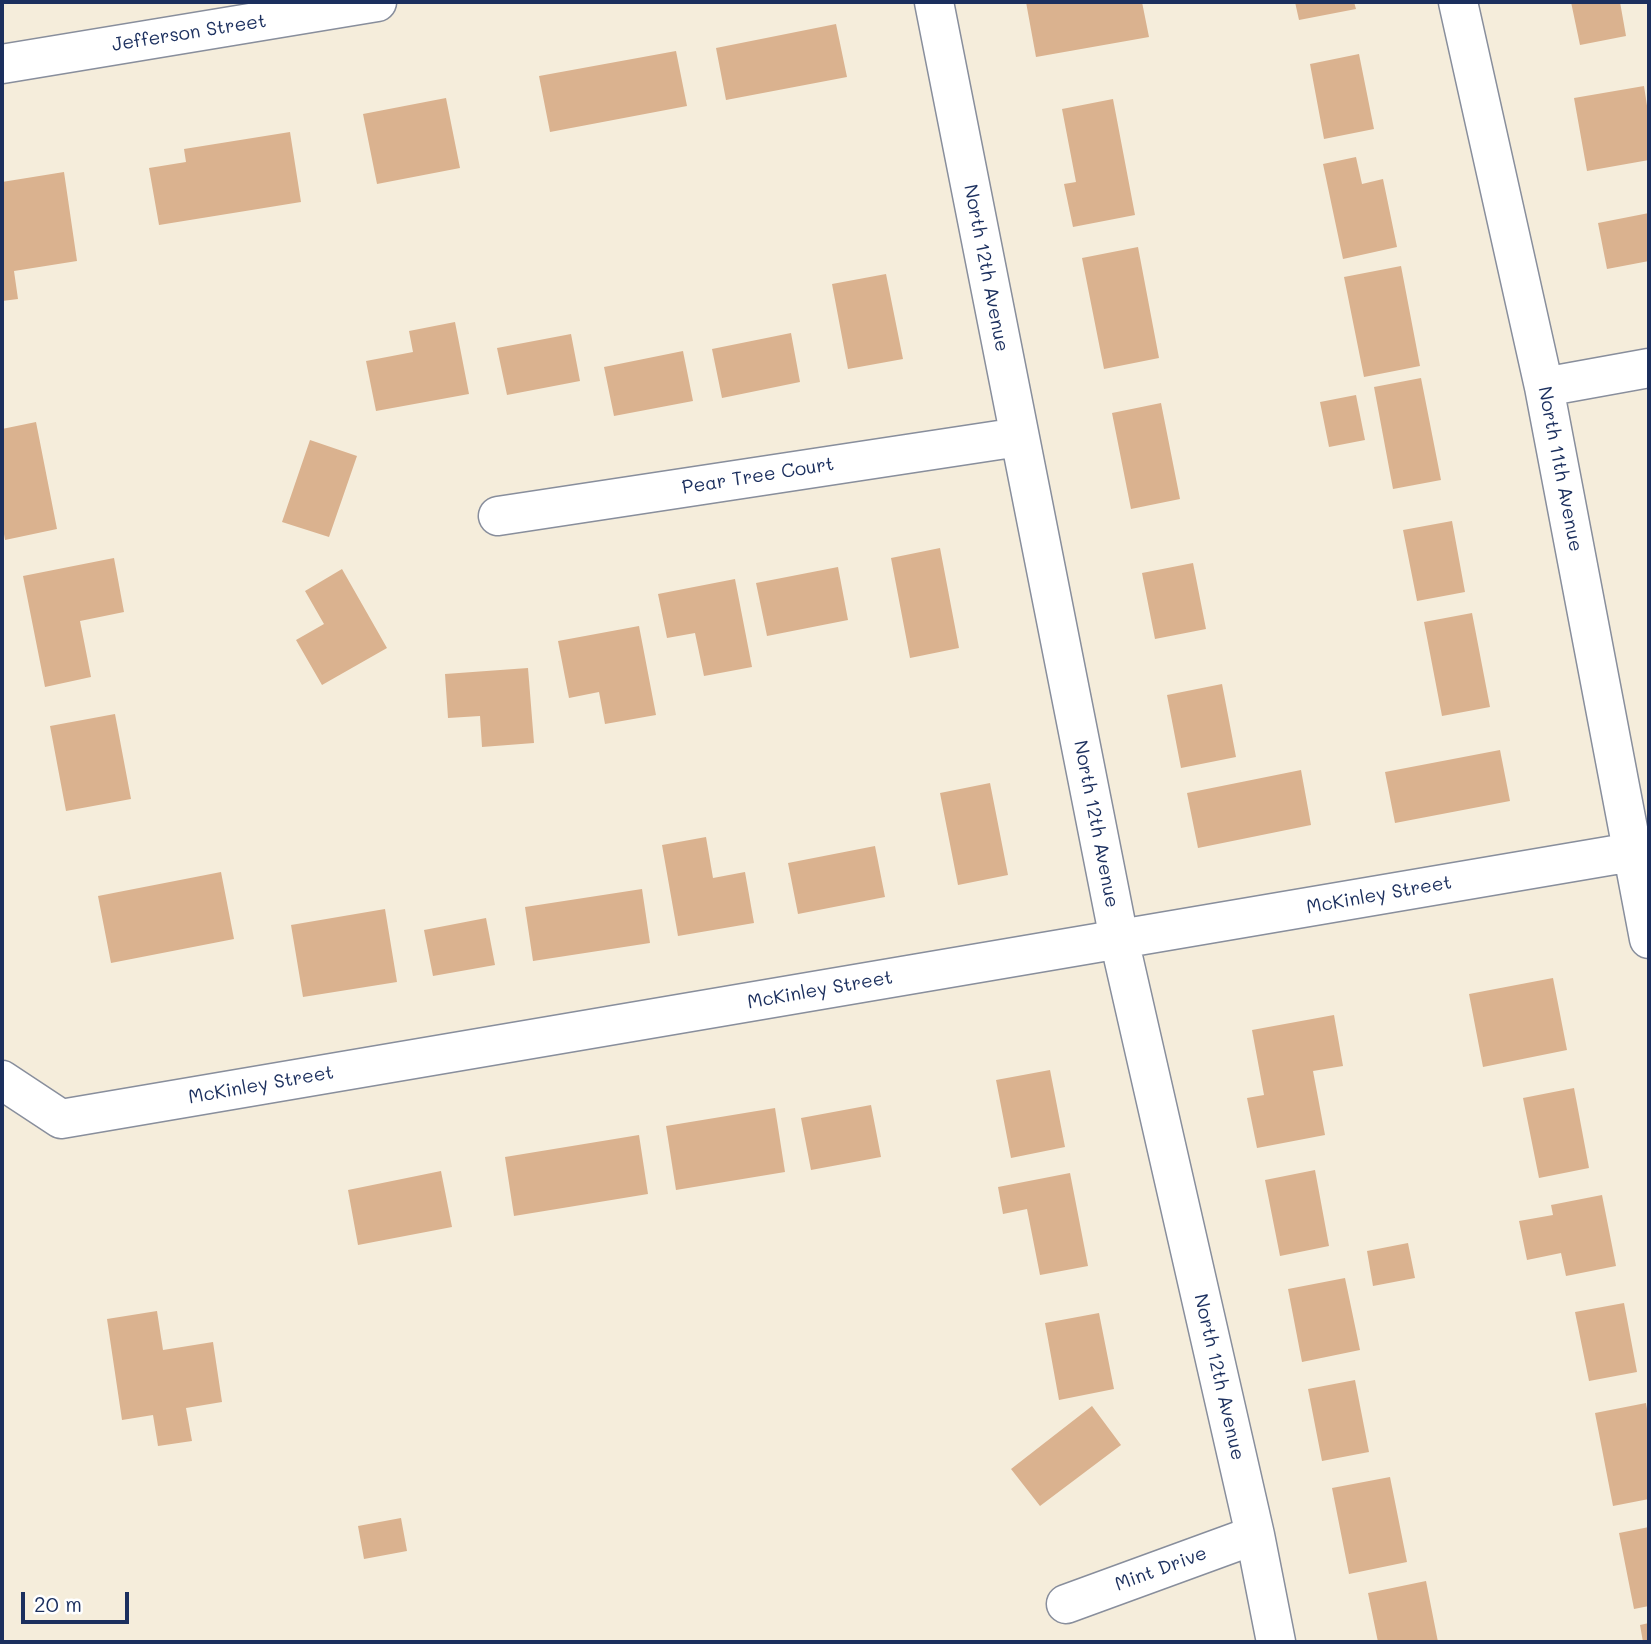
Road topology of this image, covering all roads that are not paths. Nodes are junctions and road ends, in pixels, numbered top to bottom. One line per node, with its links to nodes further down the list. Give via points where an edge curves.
1 (377, 2): 4 (street, Jefferson Street)
2 (934, 2): 7 (street, North 12th Avenue)
3 (1458, 2): 6 (street, North 11th Avenue)
4 (2, 64)
5 (1649, 368): 6 (street)
6 (1544, 387): 9 (street, North 11th Avenue)
7 (1018, 436): 8 (street, Pear Tree Court); 10 (street, North 12th Avenue)
8 (498, 516)
9 (1641, 854): 10 (street, McKinley Street); 11 (street, North 11th Avenue)
10 (1119, 939): 12 (street, McKinley Street, via 61,1119); 13 (street, North 12th Avenue)
11 (1649, 939)
12 (2, 1080)
13 (1255, 1535): 14 (street, Mint Drive); 15 (street, North 12th Avenue)
14 (1066, 1604)
15 (1276, 1642)

